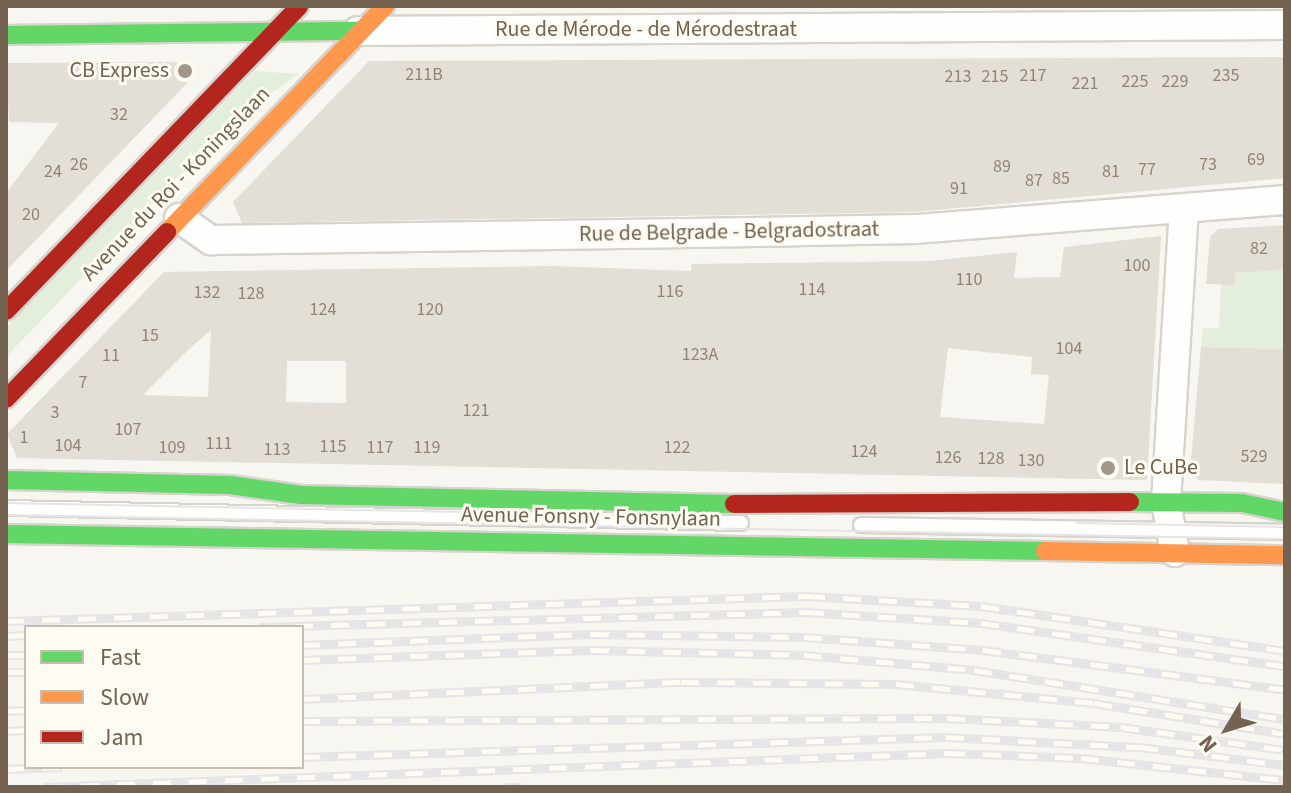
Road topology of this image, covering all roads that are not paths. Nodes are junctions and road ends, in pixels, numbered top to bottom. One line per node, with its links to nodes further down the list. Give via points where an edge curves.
1 (299, 6): 6 (main road, Avenue du Roi - Koningslaan)
2 (385, 6): 5 (main road, Avenue du Roi - Koningslaan)
3 (932, 17): 4 (street, Rue de Mérode - de Mérodestraat); 5 (street, Rue de Mérode - de Mérodestraat)
4 (1285, 25)
5 (358, 31): 6 (main road, Rue de Mérode - de Mérodestraat); 10 (main road, Avenue du Roi - Koningslaan)
6 (274, 33): 7 (main road, Rue de Mérode - de Mérodestraat); 11 (main road, Avenue du Roi - Koningslaan)
7 (6, 35)
8 (1285, 200): 9 (street, Rue de Belgrade - Belgradostraat)
9 (1184, 209): 10 (street, Rue de Belgrade - Belgradostraat, via 916,229 211,240); 18 (street)
10 (179, 218): 12 (main road, Avenue du Roi - Koningslaan)
11 (6, 311)
12 (6, 399)
13 (6, 480): 18 (main road, Avenue Fonsny - Fonsnylaan, via 230,485 301,495 858,507 929,499)
14 (6, 508): 16 (lane, Avenue Fonsny - Fonsnylaan)
15 (1285, 512): 18 (main road, via 1242,503)
16 (755, 523)
17 (849, 525): 18 (lane)
18 (1171, 528): 19 (lane); 20 (main road, Avenue Fonsny - Fonsnylaan); 21 (main road)
19 (1285, 532)
20 (6, 534)
21 (1285, 555)

